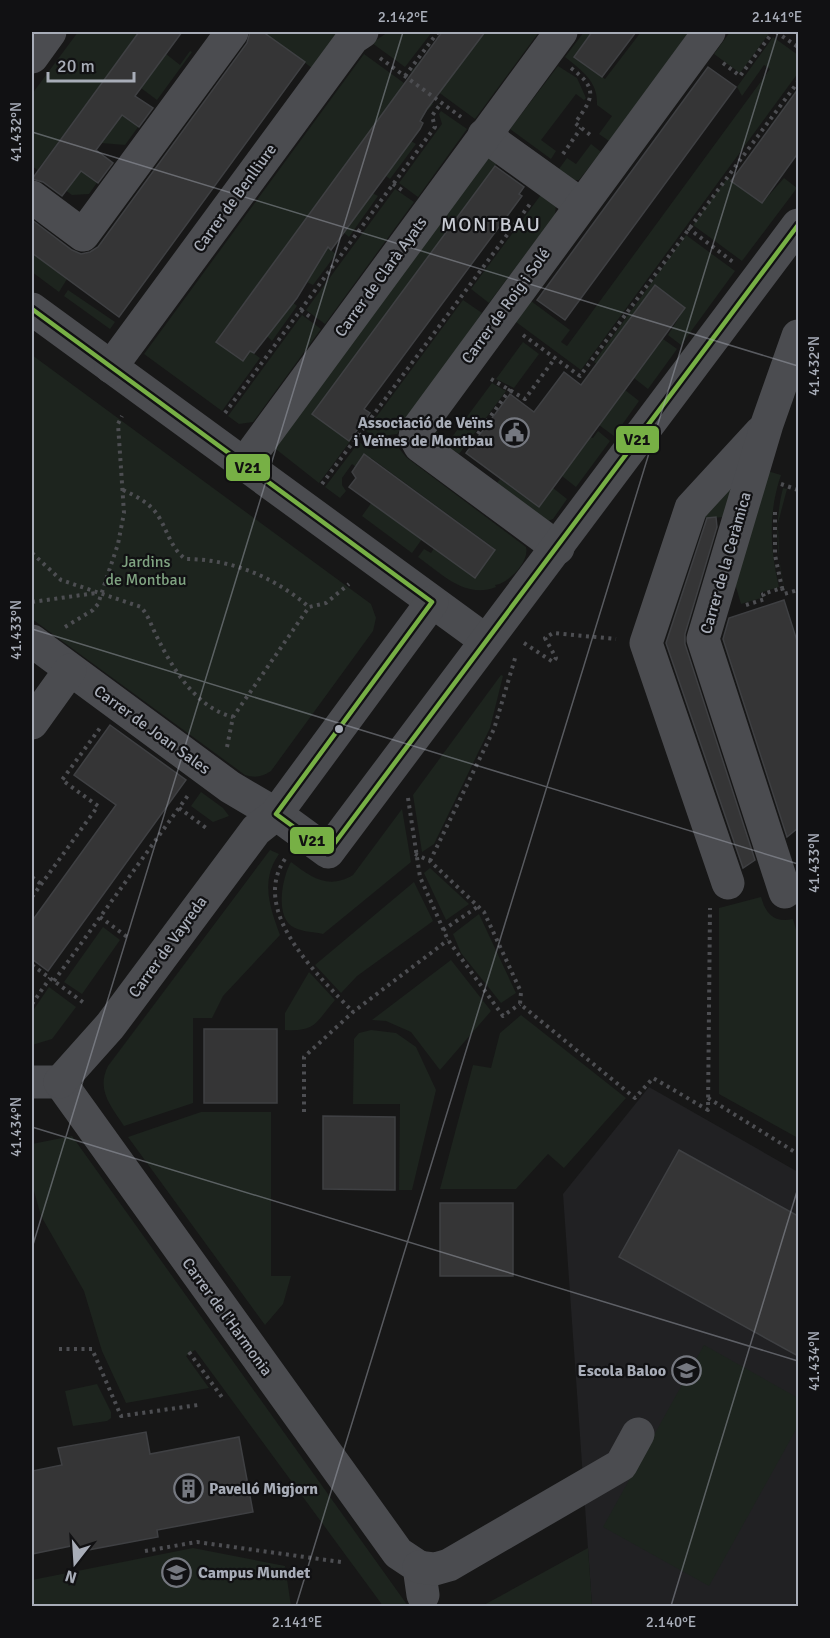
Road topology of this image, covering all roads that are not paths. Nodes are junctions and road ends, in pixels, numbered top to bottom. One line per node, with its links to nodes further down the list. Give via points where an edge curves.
1 (50, 32): 6 (street)
2 (232, 32): 8 (street, via 83,235)
3 (561, 32): 7 (street, Carrer de Clarà Ayats)
4 (709, 32): 9 (street, Carrer de Roig i Solé)
5 (368, 42): 13 (street, Carrer de Benlliure, via 353,38)
6 (32, 57)
7 (475, 128): 9 (street); 15 (street, Carrer de Clarà Ayats)
8 (32, 197)
9 (580, 204): 16 (street, Carrer de Roig i Solé, via 418,426 415,437 420,446)
10 (798, 225): 16 (street)
11 (32, 309): 13 (street)
12 (798, 336): 14 (street, Carrer de la Ceràmica)
13 (111, 367): 15 (street)
14 (767, 424): 23 (street, via 691,508 646,643); 24 (street, Carrer de la Ceràmica, via 703,639)
15 (244, 464): 17 (street)
16 (558, 548): 19 (street, via 505,620)
17 (432, 602): 19 (street); 22 (street, Carrer de Vayreda)
18 (45, 637): 20 (street, Carrer de Joan Sales)
19 (497, 645): 22 (street, via 328,852)
20 (70, 670): 21 (street); 22 (street, Carrer de Joan Sales, via 230,787)
21 (32, 723)
22 (276, 814): 25 (street, Carrer de Vayreda, via 256,830 110,1026)
23 (728, 883)
24 (784, 892)
25 (46, 1082): 26 (street, Carrer de l'Harmonia, via 421,1581 435,1569 449,1565 621,1465)
26 (638, 1434)

